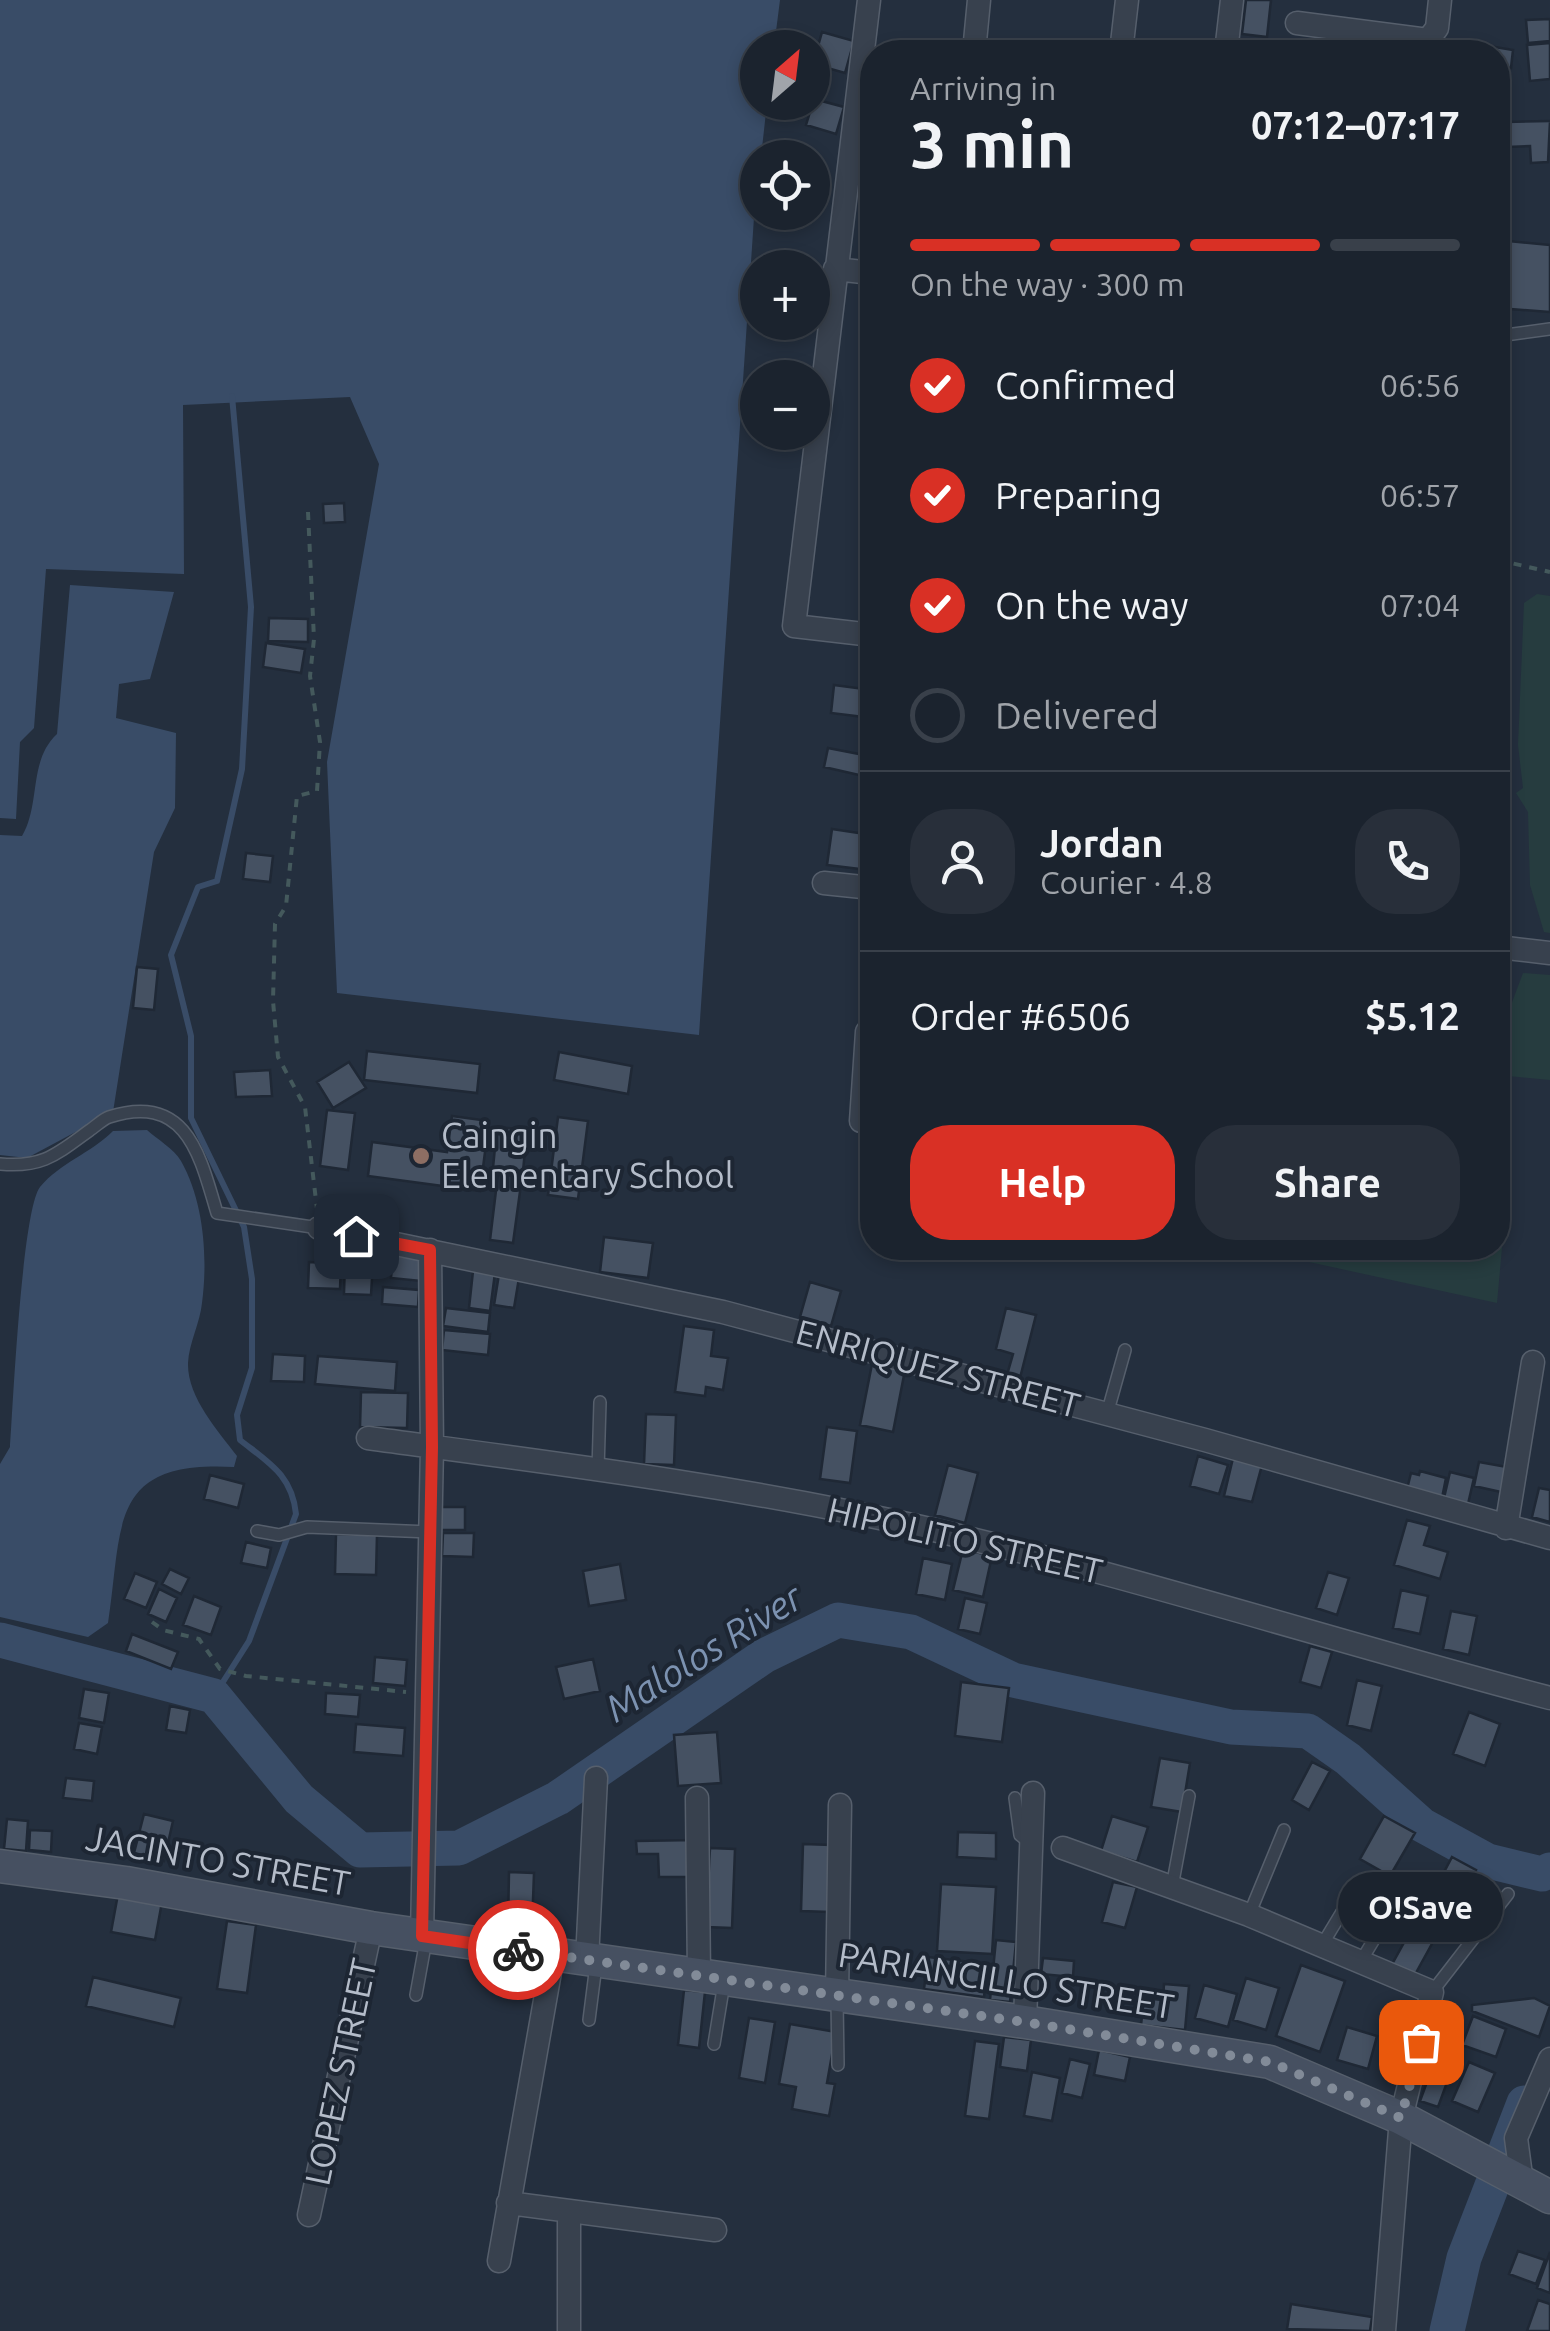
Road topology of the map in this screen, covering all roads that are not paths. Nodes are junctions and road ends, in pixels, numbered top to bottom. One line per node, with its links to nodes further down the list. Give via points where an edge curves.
1 (869, 0): 7 (street)
2 (980, 0): 8 (street)
3 (1127, 0): 9 (street)
4 (1232, 0): 10 (street)
5 (1440, 0): 12 (street, via 1433,36)
6 (1297, 23): 11 (street)
7 (864, 40)
8 (975, 40)
9 (1122, 40)
10 (1227, 40)
11 (1406, 40)
12 (1424, 40)
13 (860, 71): 14 (street)
14 (835, 269): 15 (street); 18 (street, via 794,626)
15 (860, 272)
16 (1550, 329): 17 (lane)
17 (1510, 334)
18 (860, 634)
19 (824, 883): 20 (street)
20 (860, 887)
21 (1510, 948): 22 (street)
22 (1550, 952)
23 (0, 1164): 24 (lane, via 46,1162 108,1117 153,1112 178,1122 196,1145 217,1213)
24 (319, 1228): 25 (street, ENRIQUEZ STREET)
25 (430, 1250): 29 (street, ENRIQUEZ STREET, via 723,1312); 31 (street)
26 (1125, 1350): 29 (lane)
27 (1533, 1362): 33 (street)
28 (600, 1402): 32 (lane)
29 (1106, 1414): 33 (street, ENRIQUEZ STREET)
30 (368, 1438): 31 (street, HIPOLITO STREET)
31 (432, 1447): 32 (street, HIPOLITO STREET); 35 (street)
32 (598, 1470): 37 (street, HIPOLITO STREET, via 922,1528 1214,1601)
33 (1506, 1528): 36 (street, ENRIQUEZ STREET)
34 (257, 1531): 35 (lane)
35 (430, 1532): 52 (street)
36 (1550, 1538)
37 (1550, 1698)
38 (596, 1778): 55 (street)
39 (1024, 1796): 44 (street)
40 (1189, 1796): 46 (lane)
41 (697, 1798): 57 (street)
42 (840, 1805): 60 (street)
43 (1284, 1830): 49 (lane)
44 (1047, 1846): 46 (street); 62 (street)
45 (0, 1866): 51 (main road, JACINTO STREET)
46 (1172, 1886): 49 (street)
47 (1354, 1892): 53 (lane)
48 (1508, 1894): 58 (lane)
49 (1249, 1915): 53 (street)
50 (1386, 1918): 56 (lane)
51 (371, 1928): 52 (main road, JACINTO STREET); 70 (street, LOPEZ STREET)
52 (424, 1936): 54 (main road, PARIANCILLO STREET); 59 (lane)
53 (1322, 1945): 56 (street)
54 (553, 1956): 55 (main road, PARIANCILLO STREET); 68 (street)
55 (592, 1960): 57 (main road, PARIANCILLO STREET); 61 (lane)
56 (1361, 1960): 58 (street)
57 (712, 1977): 60 (main road, PARIANCILLO STREET); 63 (lane)
58 (1432, 1992): 66 (street)
59 (416, 1995)
60 (838, 1996): 62 (main road, PARIANCILLO STREET); 65 (lane)
61 (589, 2020)
62 (1024, 2022): 66 (main road, PARIANCILLO STREET, via 1270,2062)
63 (714, 2044)
64 (1550, 2059): 67 (street, via 1516,2138)
65 (838, 2065)
66 (1401, 2118): 67 (main road, PARIANCILLO STREET); 74 (street)
67 (1529, 2187)
68 (508, 2204): 69 (street); 72 (street)
69 (570, 2211): 71 (street); 73 (street)
70 (310, 2216)
71 (715, 2230)
72 (498, 2261)
73 (568, 2331)
74 (1384, 2331)

